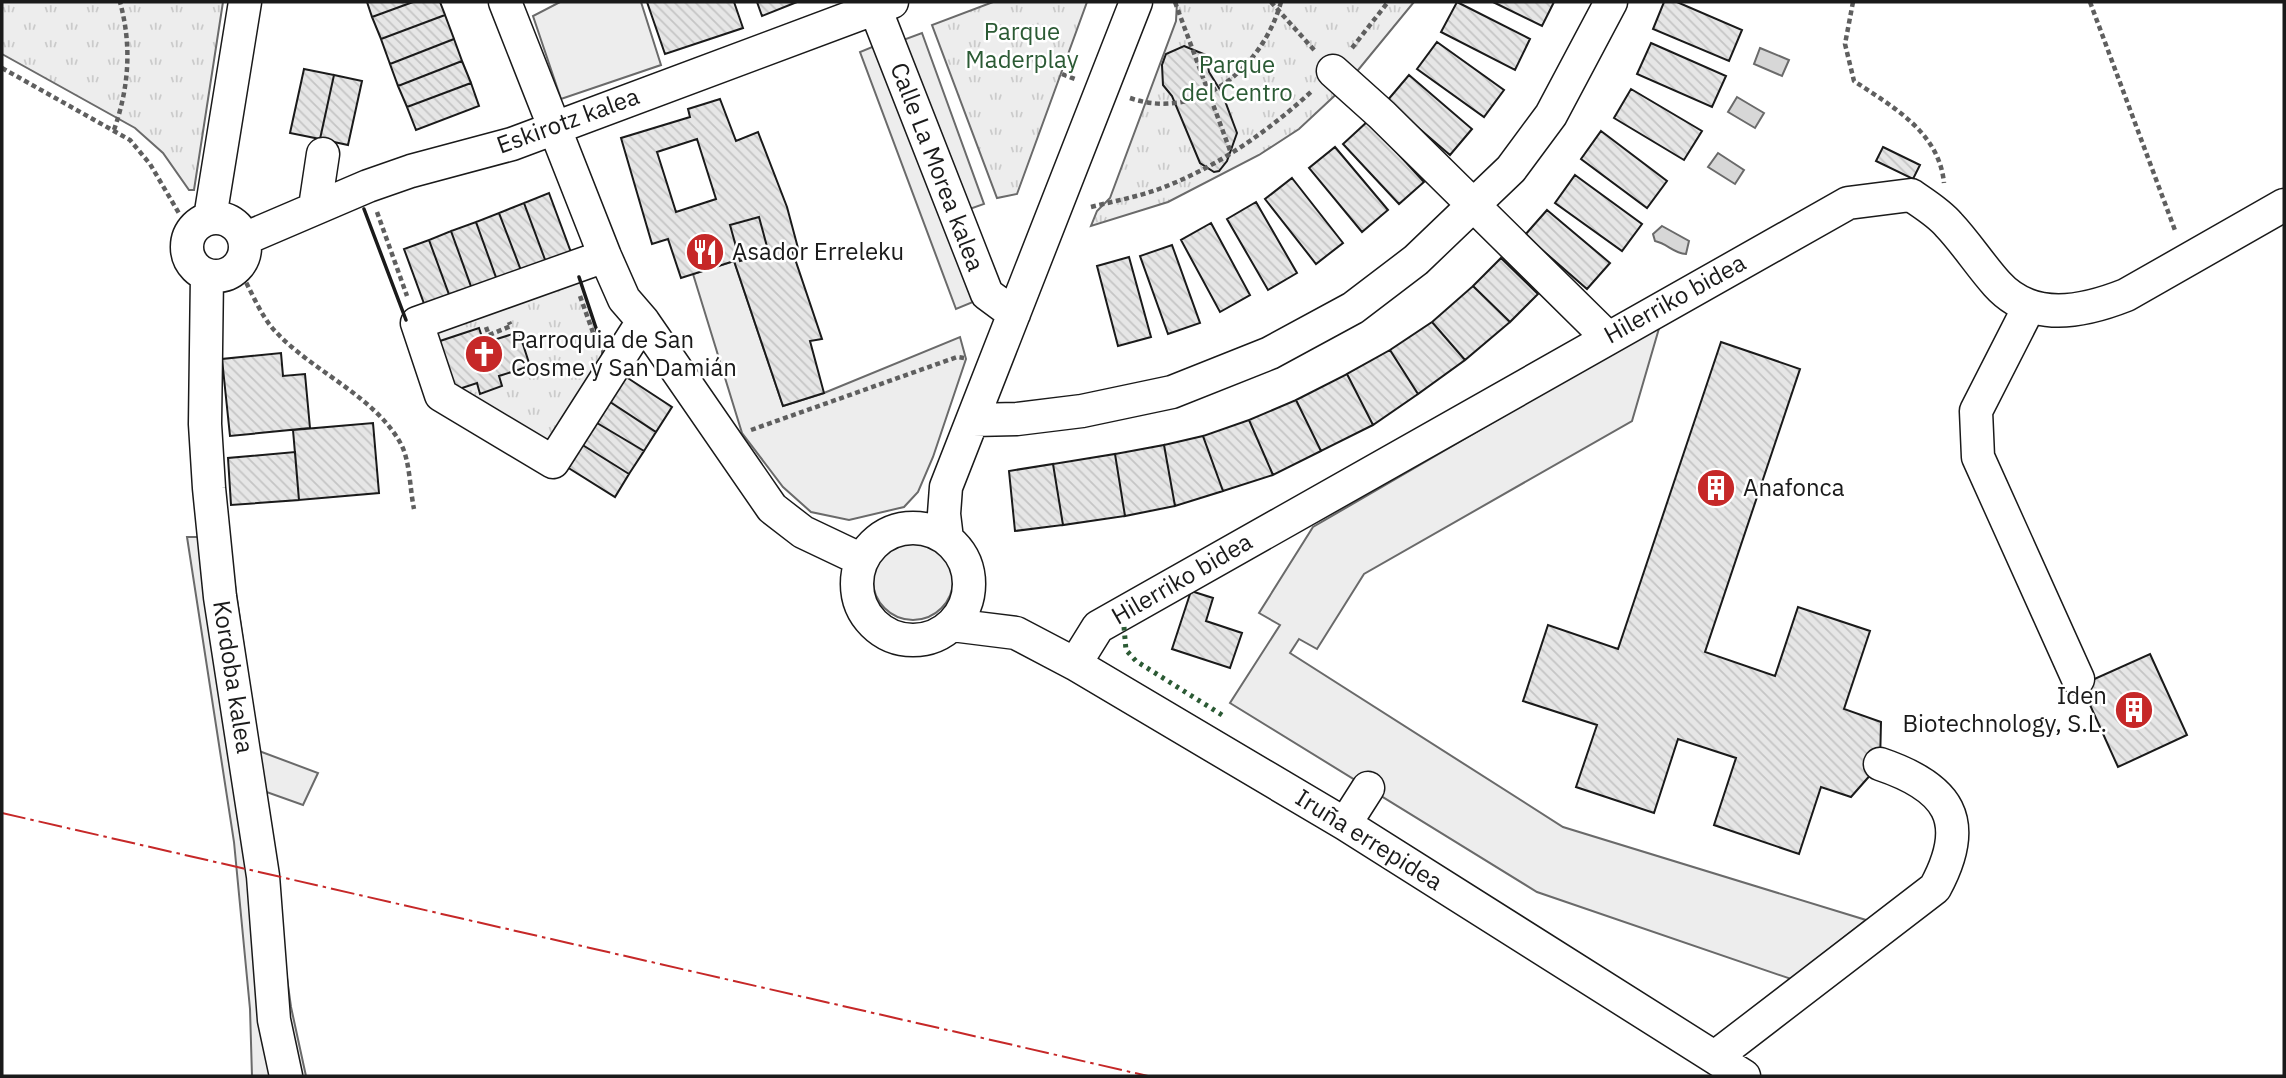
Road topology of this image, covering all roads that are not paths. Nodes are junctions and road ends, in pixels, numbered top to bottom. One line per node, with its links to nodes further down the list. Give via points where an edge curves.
1 (245, 2): 12 (street)
2 (505, 2): 7 (street)
3 (1136, 2): 17 (street)
4 (1611, 2): 10 (street, via 1551,115 1511,169)
5 (884, 5): 7 (street, Eskirotz kalea); 17 (street, Calle La Morea kalea, via 986,294)
6 (1333, 71): 10 (street)
7 (553, 128): 11 (street, Eskirotz kalea, via 411,171); 14 (street)
8 (323, 155): 11 (street)
9 (2284, 205): 16 (street, via 2126,295 2101,305 2045,311)
10 (1474, 206): 19 (street); 20 (street, via 1416,260 1353,309 1270,353 1172,392 1082,411)
11 (315, 207): 13 (street, Eskirotz kalea)
12 (200, 226): 13 (street, via 235,224); 15 (street, via 187,254 191,264)
13 (241, 253): 15 (street, via 224,275)
14 (605, 256): 18 (street, via 625,299); 18 (street, via 417,323 441,395 553,462)
15 (207, 275): 34 (street, Kordoba kalea, via 209,488 220,597 263,876 274,1020)
16 (2029, 307): 19 (street, Hilerriko bidea, via 1998,286 1948,223 1911,195 1848,203); 29 (street, via 1976,411 1978,457)
17 (1014, 314): 20 (street)
18 (643, 321): 24 (street, via 772,508 803,532)
19 (1607, 337): 28 (street, Hilerriko bidea, via 1098,627)
20 (973, 420): 21 (street)
21 (946, 487): 22 (street, via 930,508); 23 (street)
22 (898, 530): 23 (street, via 933,531); 24 (street, via 883,536)
23 (947, 539): 25 (street)
24 (862, 560): 26 (street, via 858,598 866,616 880,630 917,640)
25 (968, 571): 26 (street, via 969,590); 27 (street, Iruña errepidea)
26 (952, 625): 27 (street, Iruña errepidea)
27 (1016, 633): 28 (street, Iruña errepidea)
28 (1075, 664): 32 (street, Iruña errepidea)
29 (2078, 679)
30 (1880, 764): 33 (street, via 1913,775 1947,806 1953,835 1950,861 1935,888 1837,952)
31 (1368, 788): 32 (street)
32 (1345, 824): 33 (street, Iruña errepidea)
33 (1715, 1057): 35 (street, Iruña errepidea)
34 (286, 1076)
35 (1744, 1076)

